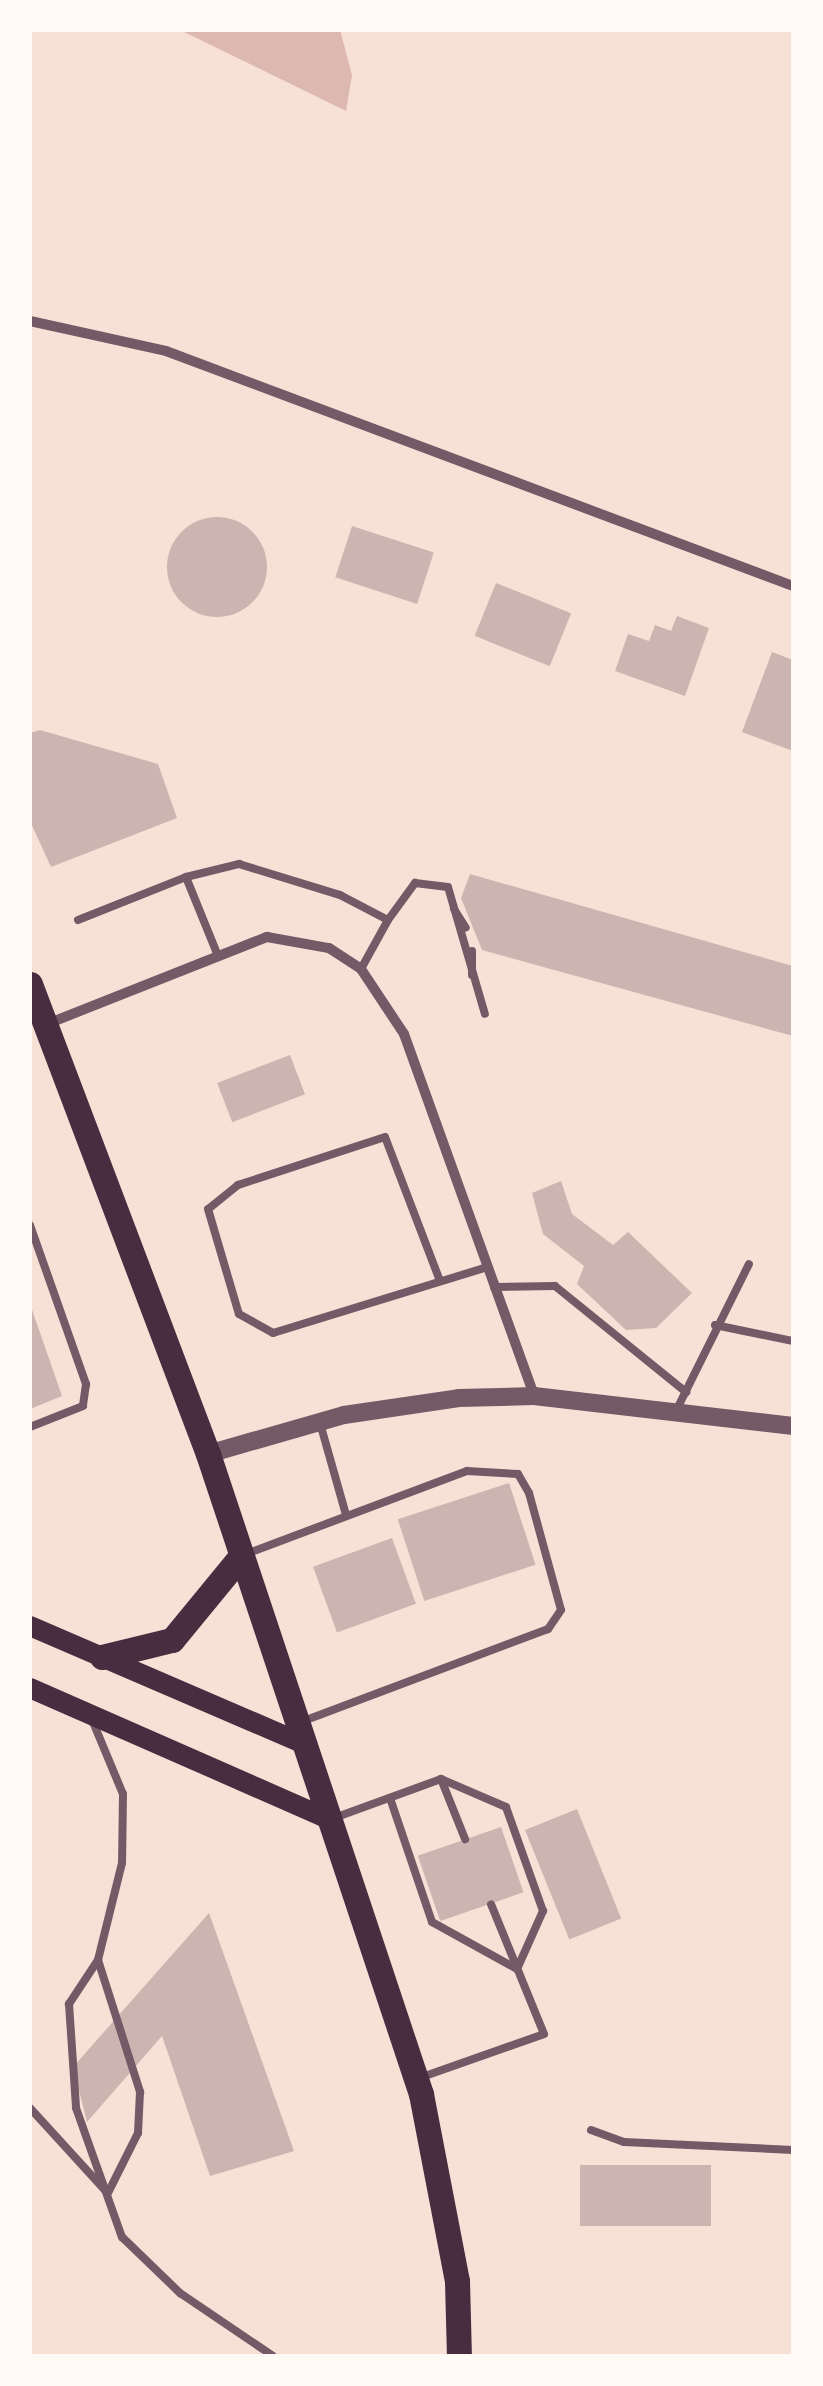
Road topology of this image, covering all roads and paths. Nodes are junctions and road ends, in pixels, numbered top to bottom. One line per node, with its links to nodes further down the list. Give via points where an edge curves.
1 (30, 321): 2 (street, via 166,351)
2 (793, 586)
3 (186, 877): 5 (lane); 6 (lane, via 239,864 340,895); 8 (lane)
4 (454, 909): 6 (lane, via 448,888 414,883); 7 (lane); 11 (lane)
5 (78, 920)
6 (388, 920): 10 (lane)
7 (466, 928)
8 (216, 951): 10 (street, via 268,937 330,948); 14 (street)
9 (472, 951): 11 (lane)
10 (360, 969): 17 (street, via 404,1034)
11 (471, 976): 13 (lane)
12 (30, 984): 14 (main road)
13 (485, 1014)
14 (38, 1028): 28 (main road)
15 (30, 1225): 27 (lane, via 86,1384 82,1406)
16 (749, 1264): 20 (lane)
17 (487, 1267): 18 (lane); 19 (street)
18 (440, 1281): 18 (lane, via 272,1334 239,1314 208,1210 238,1185 385,1137)
19 (494, 1287): 22 (lane, via 555,1286); 23 (street)
20 (715, 1325): 21 (lane); 22 (lane)
21 (793, 1341)
22 (686, 1392): 24 (lane)
23 (534, 1396): 24 (street); 25 (street, via 394,1405)
24 (674, 1415): 26 (street)
25 (320, 1422): 28 (street); 29 (lane)
26 (793, 1426)
27 (30, 1427)
28 (208, 1454): 30 (main road)
29 (346, 1515): 30 (lane); 35 (lane, via 467,1471 518,1474 560,1610 548,1629)
30 (241, 1556): 32 (main road, via 172,1640); 35 (main road)
31 (30, 1626): 32 (main road)
32 (102, 1657): 35 (main road)
33 (30, 1688): 34 (main road)
34 (89, 1712): 38 (main road); 41 (lane, via 122,1794 122,1863)
35 (301, 1733): 38 (main road)
36 (441, 1779): 37 (lane); 39 (lane); 42 (lane, via 506,1807 543,1912)
37 (390, 1798): 38 (lane); 42 (lane, via 432,1922)
38 (329, 1820): 43 (main road)
39 (466, 1839)
40 (490, 1904): 42 (lane)
41 (98, 1960): 47 (lane, via 140,2092 138,2133); 47 (lane, via 69,2004 64,2043 76,2108)
42 (518, 1969): 43 (lane, via 544,2034)
43 (416, 2080): 49 (main road, via 456,2282)
44 (30, 2108): 47 (lane)
45 (591, 2130): 46 (lane, via 624,2142)
46 (793, 2150)
47 (108, 2194): 48 (lane, via 122,2237 151,2269)
48 (273, 2356)
49 (458, 2356)

